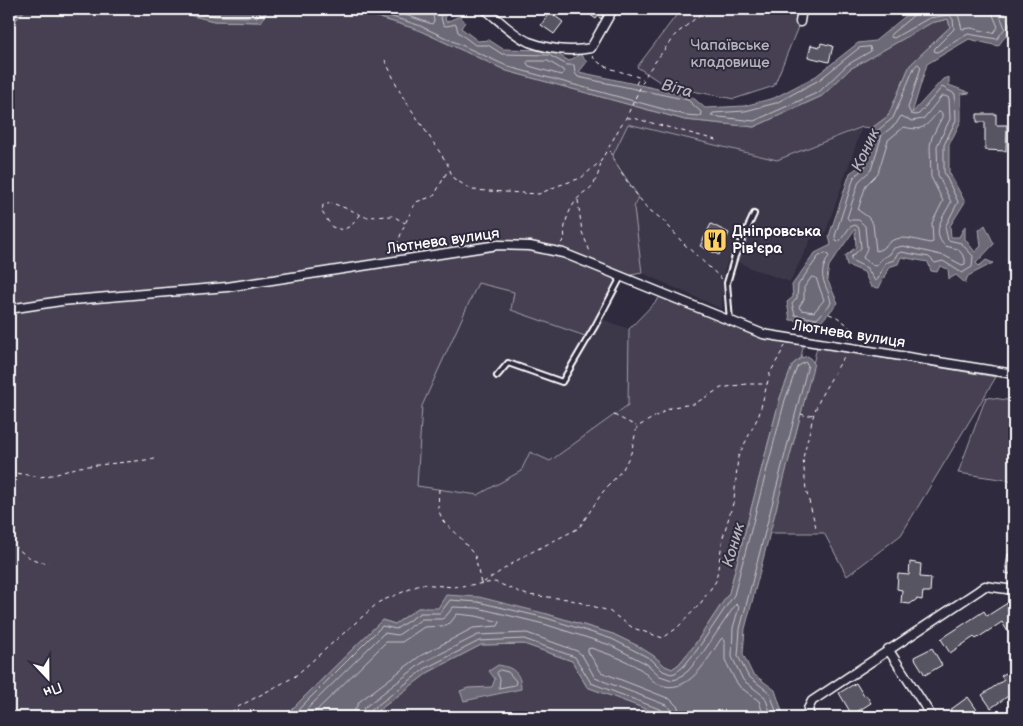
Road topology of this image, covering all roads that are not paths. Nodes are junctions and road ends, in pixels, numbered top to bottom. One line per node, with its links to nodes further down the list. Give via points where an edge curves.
1 (486, 9): 2 (street, via 529,42 577,50 591,48)
2 (613, 9)
3 (802, 9): 4 (street)
4 (800, 22)
5 (754, 214): 8 (lane, via 726,283)
6 (621, 277): 7 (street, Лютнева вулиця, via 563,253 530,246 498,245 227,287 61,301); 8 (street, Лютнева вулиця); 10 (lane, via 562,382 508,363)
7 (9, 309)
8 (730, 321): 9 (street, Лютнева вулиця, via 763,334)
9 (1014, 374)
10 (497, 376)
11 (1014, 590): 12 (street, via 985,586)
12 (888, 649): 14 (street, via 812,701 808,709); 15 (street)
13 (1014, 712): 16 (street)
14 (810, 717)
15 (932, 717)
16 (1006, 717)

